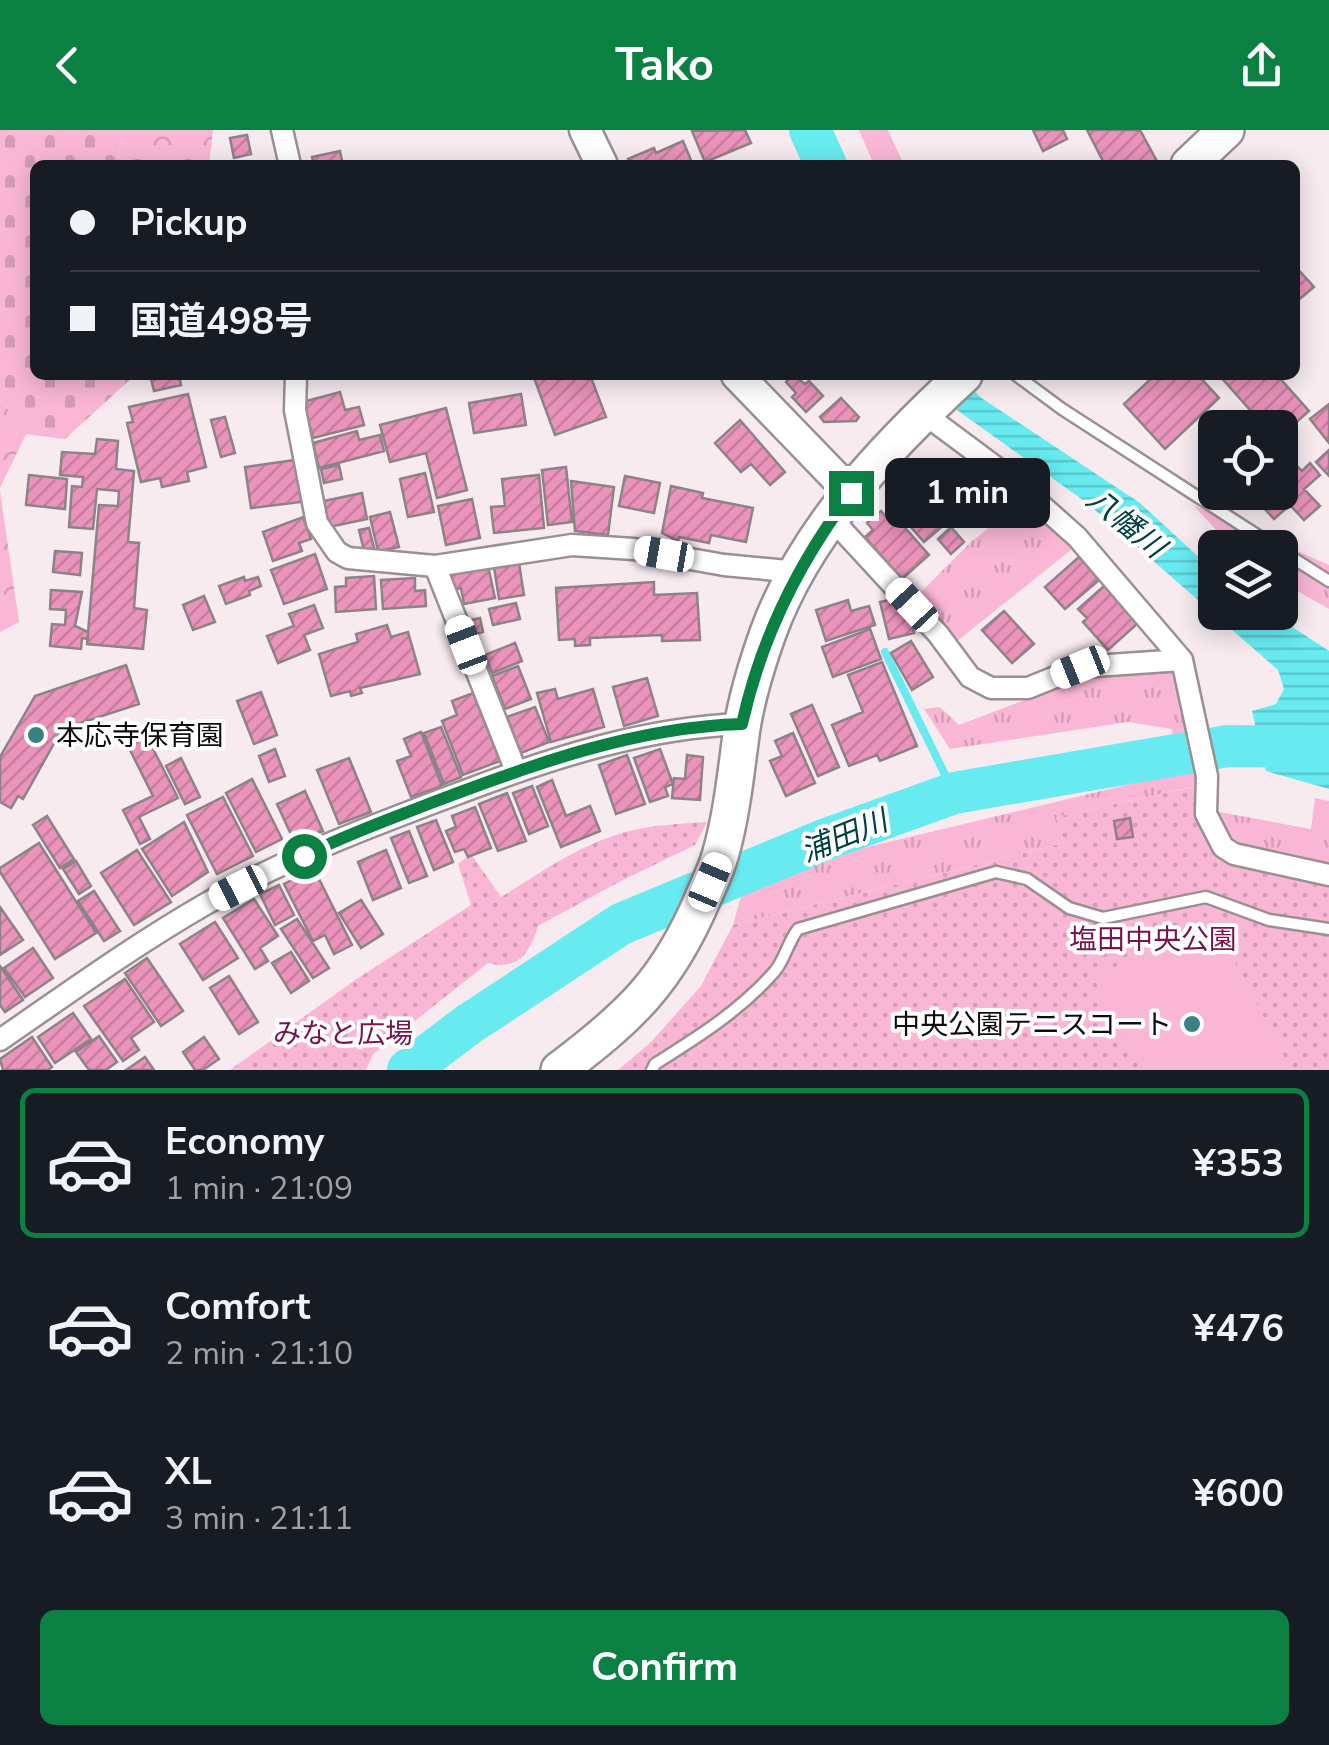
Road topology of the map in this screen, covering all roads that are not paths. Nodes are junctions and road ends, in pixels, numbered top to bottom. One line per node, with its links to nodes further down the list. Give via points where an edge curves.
1 (282, 130): 4 (street)
2 (585, 130): 5 (main road)
3 (1226, 130): 6 (highway)
4 (289, 160)
5 (600, 160)
6 (1194, 160)
7 (296, 380): 15 (street, via 317,524 337,552)
8 (741, 380): 12 (main road)
9 (959, 380): 11 (highway)
10 (1023, 380): 13 (lane)
11 (923, 413): 12 (highway); 18 (street, via 1077,537)
12 (841, 506): 16 (highway); 18 (street, via 970,677 992,688 1028,688 1080,667)
13 (1250, 530)
14 (1298, 561): 17 (lane)
15 (435, 566): 16 (street, via 572,545); 20 (street)
16 (798, 572): 19 (highway, via 770,629)
17 (1329, 581)
18 (1182, 660): 21 (street, via 1207,776 1206,814 1223,847)
19 (742, 724): 20 (street, via 647,735); 24 (highway, via 720,857 689,931 652,989)
20 (516, 771): 23 (street, via 336,840 206,904)
21 (1329, 874)
22 (1329, 928): 25 (lane, via 1269,920 1206,897 1104,918 1069,908 1028,878 996,872 798,929 778,968 719,1024)
23 (0, 1040)
24 (559, 1070)
25 (652, 1070)

